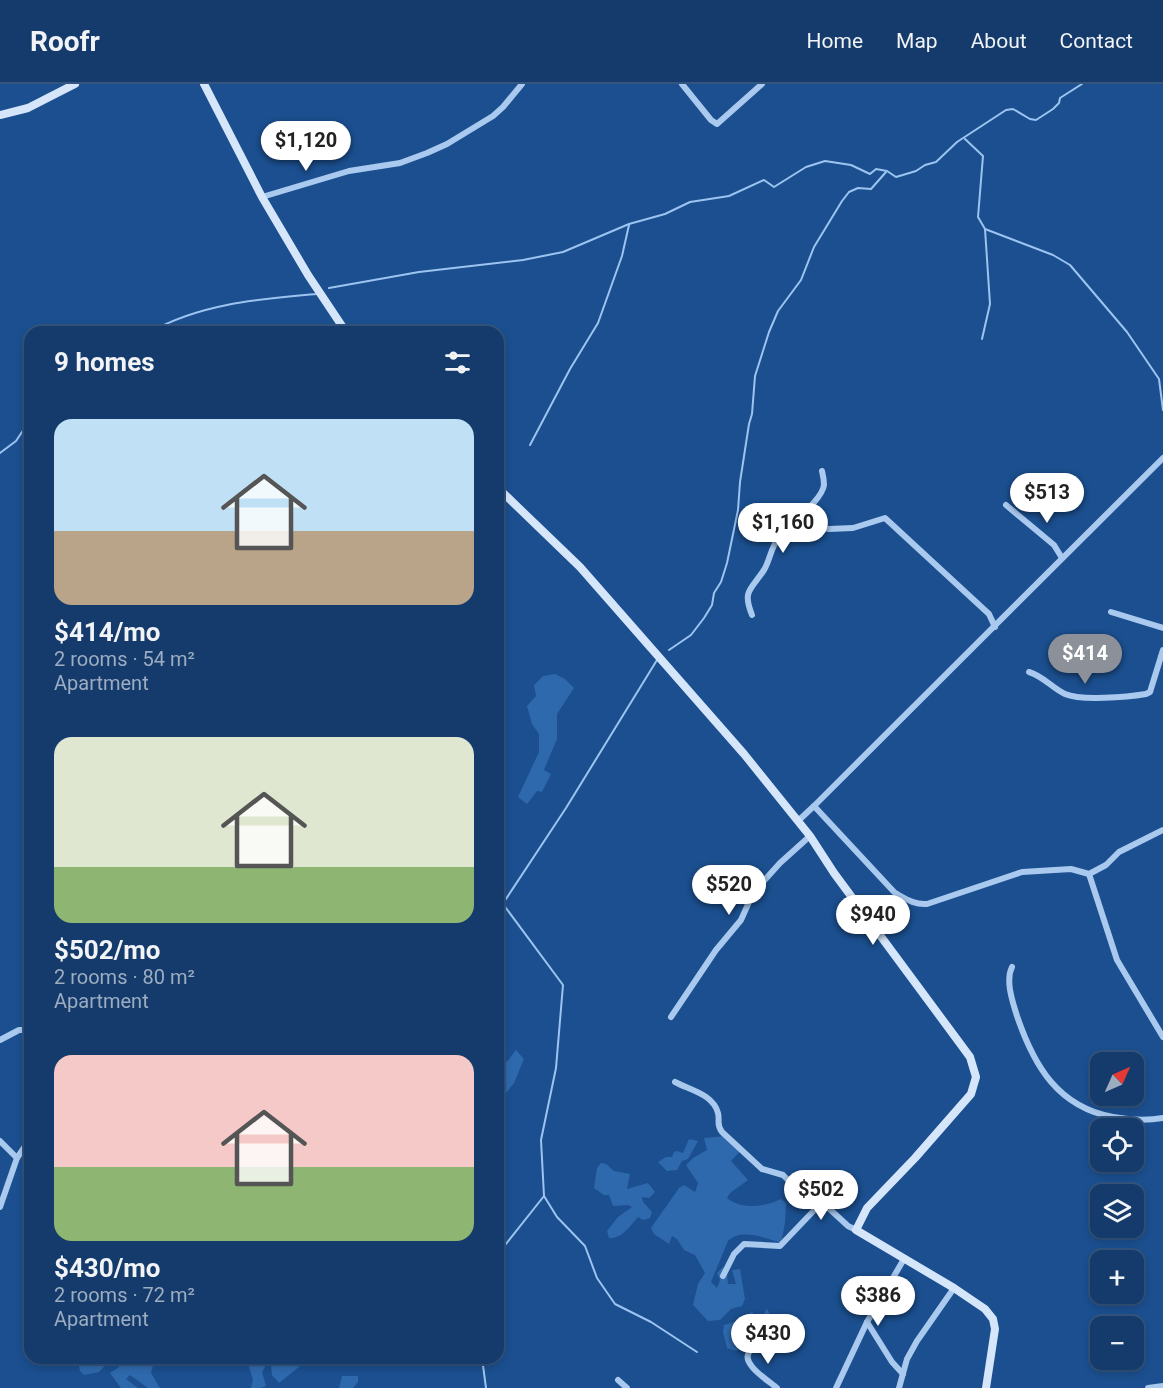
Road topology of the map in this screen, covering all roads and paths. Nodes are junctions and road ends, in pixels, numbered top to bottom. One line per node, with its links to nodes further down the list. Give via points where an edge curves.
1 (75, 84): 6 (street, via 28,108)
2 (204, 84): 7 (street)
3 (522, 84): 7 (street, via 493,116 427,153)
4 (682, 84): 5 (street, via 717,124)
5 (762, 84)
6 (0, 115)
7 (262, 196): 8 (street)
8 (342, 326)
9 (1163, 458): 14 (street)
10 (822, 471): 13 (street, via 824,485 818,498)
11 (504, 494): 22 (street, via 624,615)
12 (1006, 505): 14 (street, via 1054,545)
13 (800, 514): 16 (street, via 777,540 748,593); 17 (street, via 829,529 853,528 885,518 989,614)
14 (1062, 558): 17 (street)
15 (1111, 612): 18 (street)
16 (752, 615)
17 (994, 627): 21 (street)
18 (1163, 628)
19 (1163, 650): 20 (street, via 1150,692 1146,694 1074,696)
20 (1029, 672)
21 (814, 806): 22 (street); 25 (street, via 895,893 916,903 927,904 1022,872 1071,869)
22 (798, 820): 24 (street)
23 (1163, 830): 25 (street, via 1119,852)
24 (810, 836): 27 (street, via 753,893 741,920); 38 (street, via 970,1057 976,1077 972,1094 867,1208)
25 (1089, 874): 29 (street, via 1117,960)
26 (1012, 967): 32 (street, via 1011,998 1024,1035 1037,1062 1061,1094 1094,1113 1132,1120)
27 (672, 1017)
28 (24, 1030): 30 (street)
29 (1163, 1037)
30 (0, 1041)
31 (675, 1082): 37 (street, via 711,1100 722,1132 762,1169 783,1175)
32 (1163, 1118)
33 (0, 1141): 35 (street)
34 (24, 1148): 35 (street)
35 (17, 1158): 36 (street)
36 (0, 1207)
37 (816, 1208): 38 (street, via 822,1202); 40 (street, via 780,1246 744,1244)
38 (856, 1230): 39 (street)
39 (904, 1260): 41 (street); 42 (street)
40 (723, 1276)
41 (954, 1288): 44 (street, via 917,1341); 51 (street, via 993,1319 995,1341)
42 (867, 1322): 44 (street); 49 (street)
43 (763, 1342): 48 (street, via 747,1357 750,1365)
44 (903, 1374): 50 (street)
45 (618, 1380): 47 (street)
46 (1163, 1386): 52 (street)
47 (627, 1388)
48 (777, 1388)
49 (836, 1388)
50 (899, 1388)
51 (986, 1388)
52 (1148, 1388)

